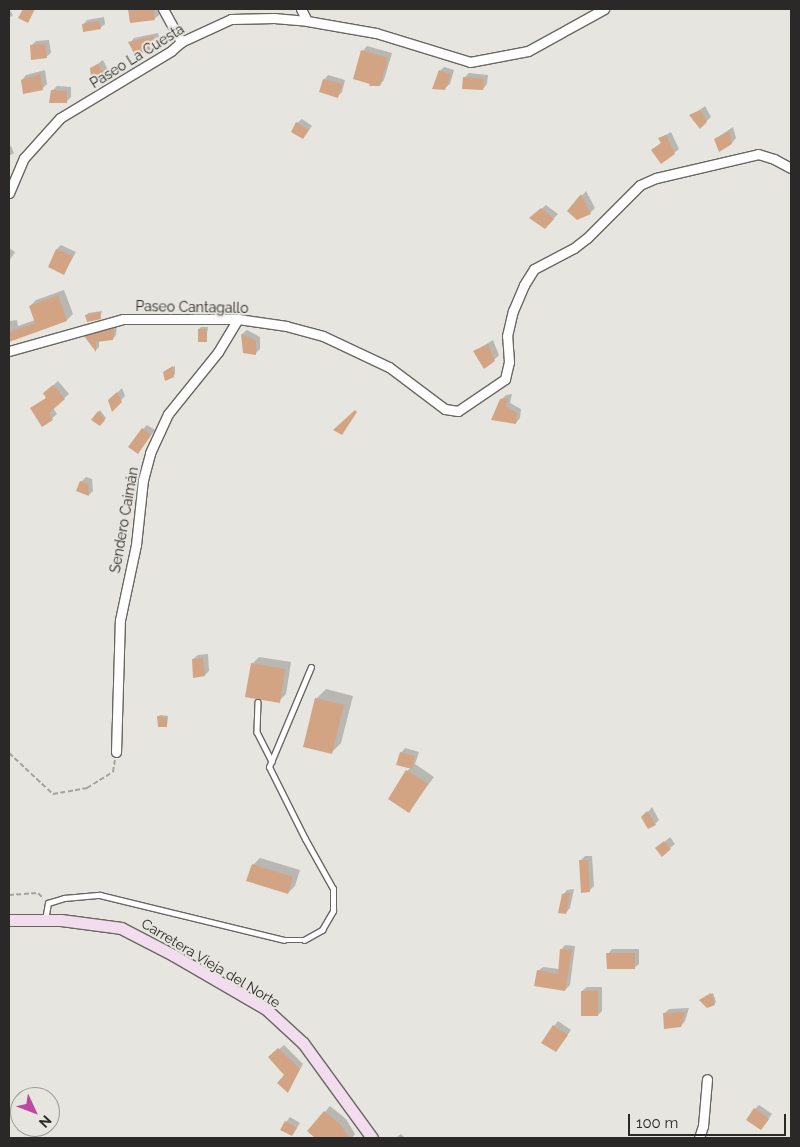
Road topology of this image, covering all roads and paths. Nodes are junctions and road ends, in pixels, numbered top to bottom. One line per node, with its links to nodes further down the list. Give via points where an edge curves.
1 (162, 9): 5 (street)
2 (298, 9): 4 (street)
3 (604, 9): 4 (street, Paseo La Cuesta, via 528,51 470,62 376,33)
4 (307, 20): 5 (street, Paseo La Cuesta, via 231,19)
5 (181, 42): 7 (street, Paseo La Cuesta, via 60,118 24,158)
6 (791, 168): 8 (street, Paseo Cantagallo, via 758,154 656,178 640,185 587,238 534,269 513,311 507,336 509,362 504,379 458,411 445,409 389,367 323,336 286,326)
7 (9, 193)
8 (238, 319): 9 (street, Paseo Cantagallo, via 123,319); 12 (street, Sendero Caimán, via 218,352 168,414 142,480 136,545 120,620)
9 (9, 351)
10 (312, 668): 14 (lane)
11 (258, 702): 14 (lane, via 257,732)
12 (116, 752): 13 (path, via 112,772 87,788 53,794)
13 (9, 753)
14 (272, 761): 16 (lane, via 269,768 281,794 333,889 334,904 330,918 317,934 304,940 284,940 100,895 64,898)
15 (9, 895): 16 (path, via 38,893)
16 (48, 903): 18 (lane)
17 (9, 920): 18 (street, Carretera Vieja del Norte)
18 (45, 920): 20 (street, Carretera Vieja del Norte, via 121,928 266,1009 304,1043)
19 (707, 1079): 21 (street)
20 (372, 1138)
21 (698, 1138)

